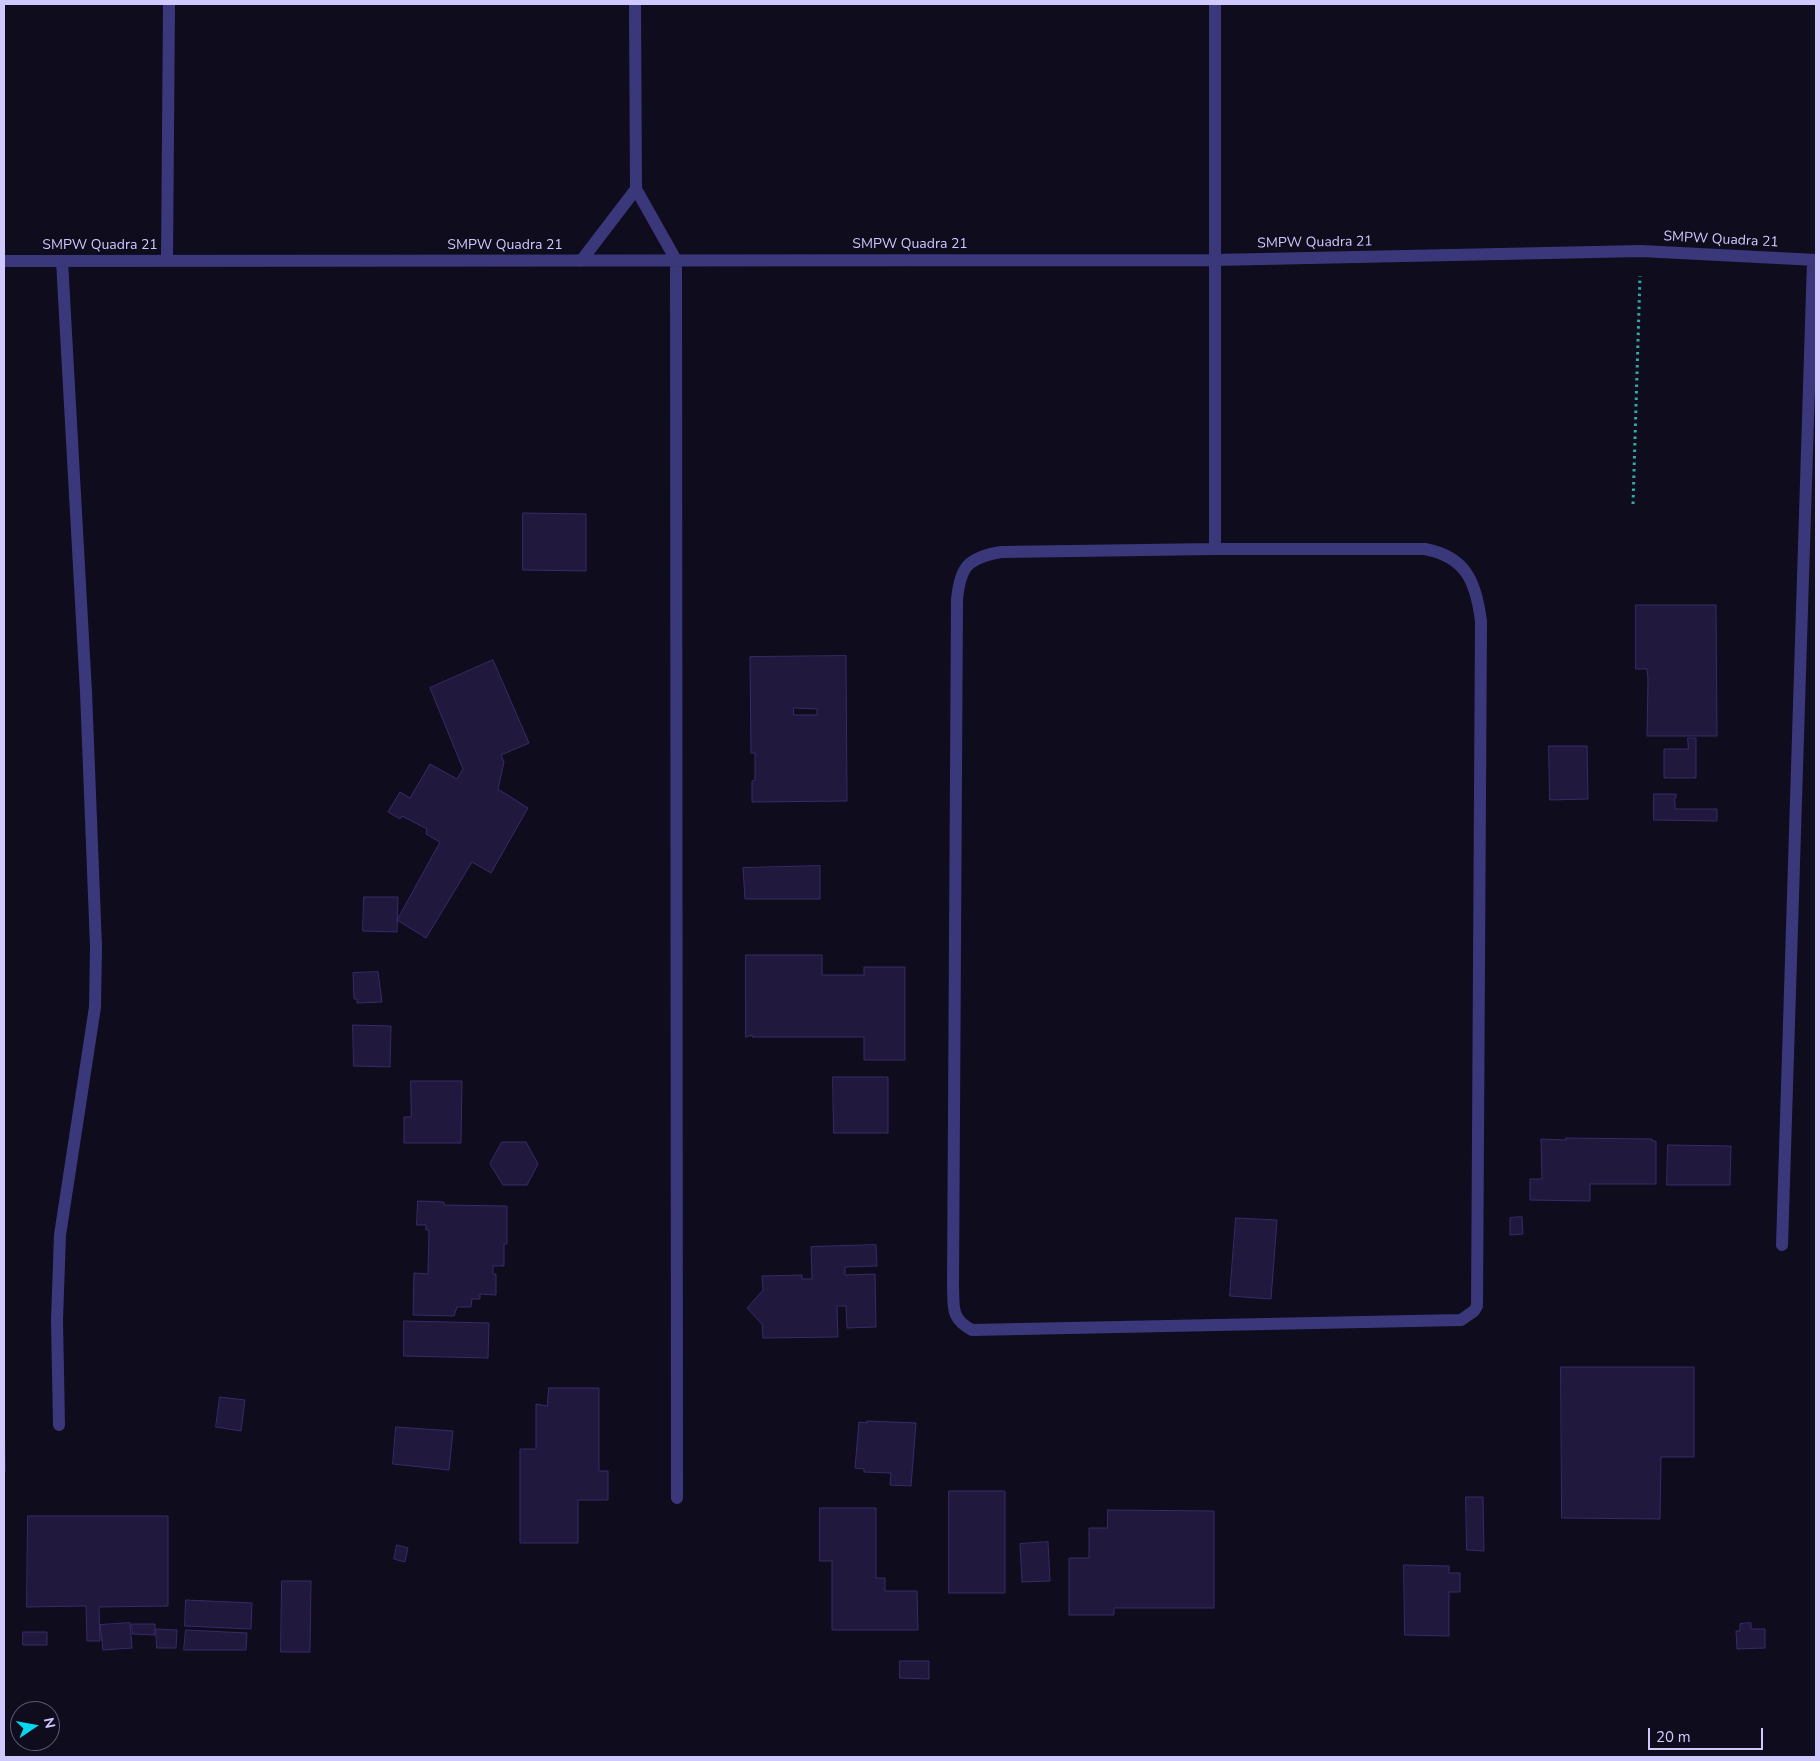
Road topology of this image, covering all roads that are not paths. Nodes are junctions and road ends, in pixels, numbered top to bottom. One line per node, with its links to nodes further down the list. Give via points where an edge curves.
1 (169, 4): 5 (street)
2 (635, 4): 4 (street)
3 (1215, 4): 7 (street)
4 (636, 190): 6 (street); 11 (street)
5 (167, 260): 10 (street, SMPW Quadra 21); 11 (street, SMPW Quadra 21)
6 (676, 260): 7 (street, SMPW Quadra 21); 11 (street, SMPW Quadra 21); 15 (street)
7 (1215, 260): 8 (street, SMPW Quadra 21, via 1641,251); 12 (street)
8 (1815, 260): 13 (street)
9 (4, 261): 10 (street, SMPW Quadra 21)
10 (62, 261): 14 (street, via 86,692 96,947 95,1007 60,1235 57,1320)
11 (581, 261)
12 (1215, 549): 12 (street, via 1001,552 980,556 966,566 959,579 953,1285 954,1312 959,1323 972,1330 1461,1320 1477,1306 1481,621 1477,592 1457,562 1442,552 1425,549)
13 (1782, 1245)
14 (59, 1426)
15 (677, 1498)

